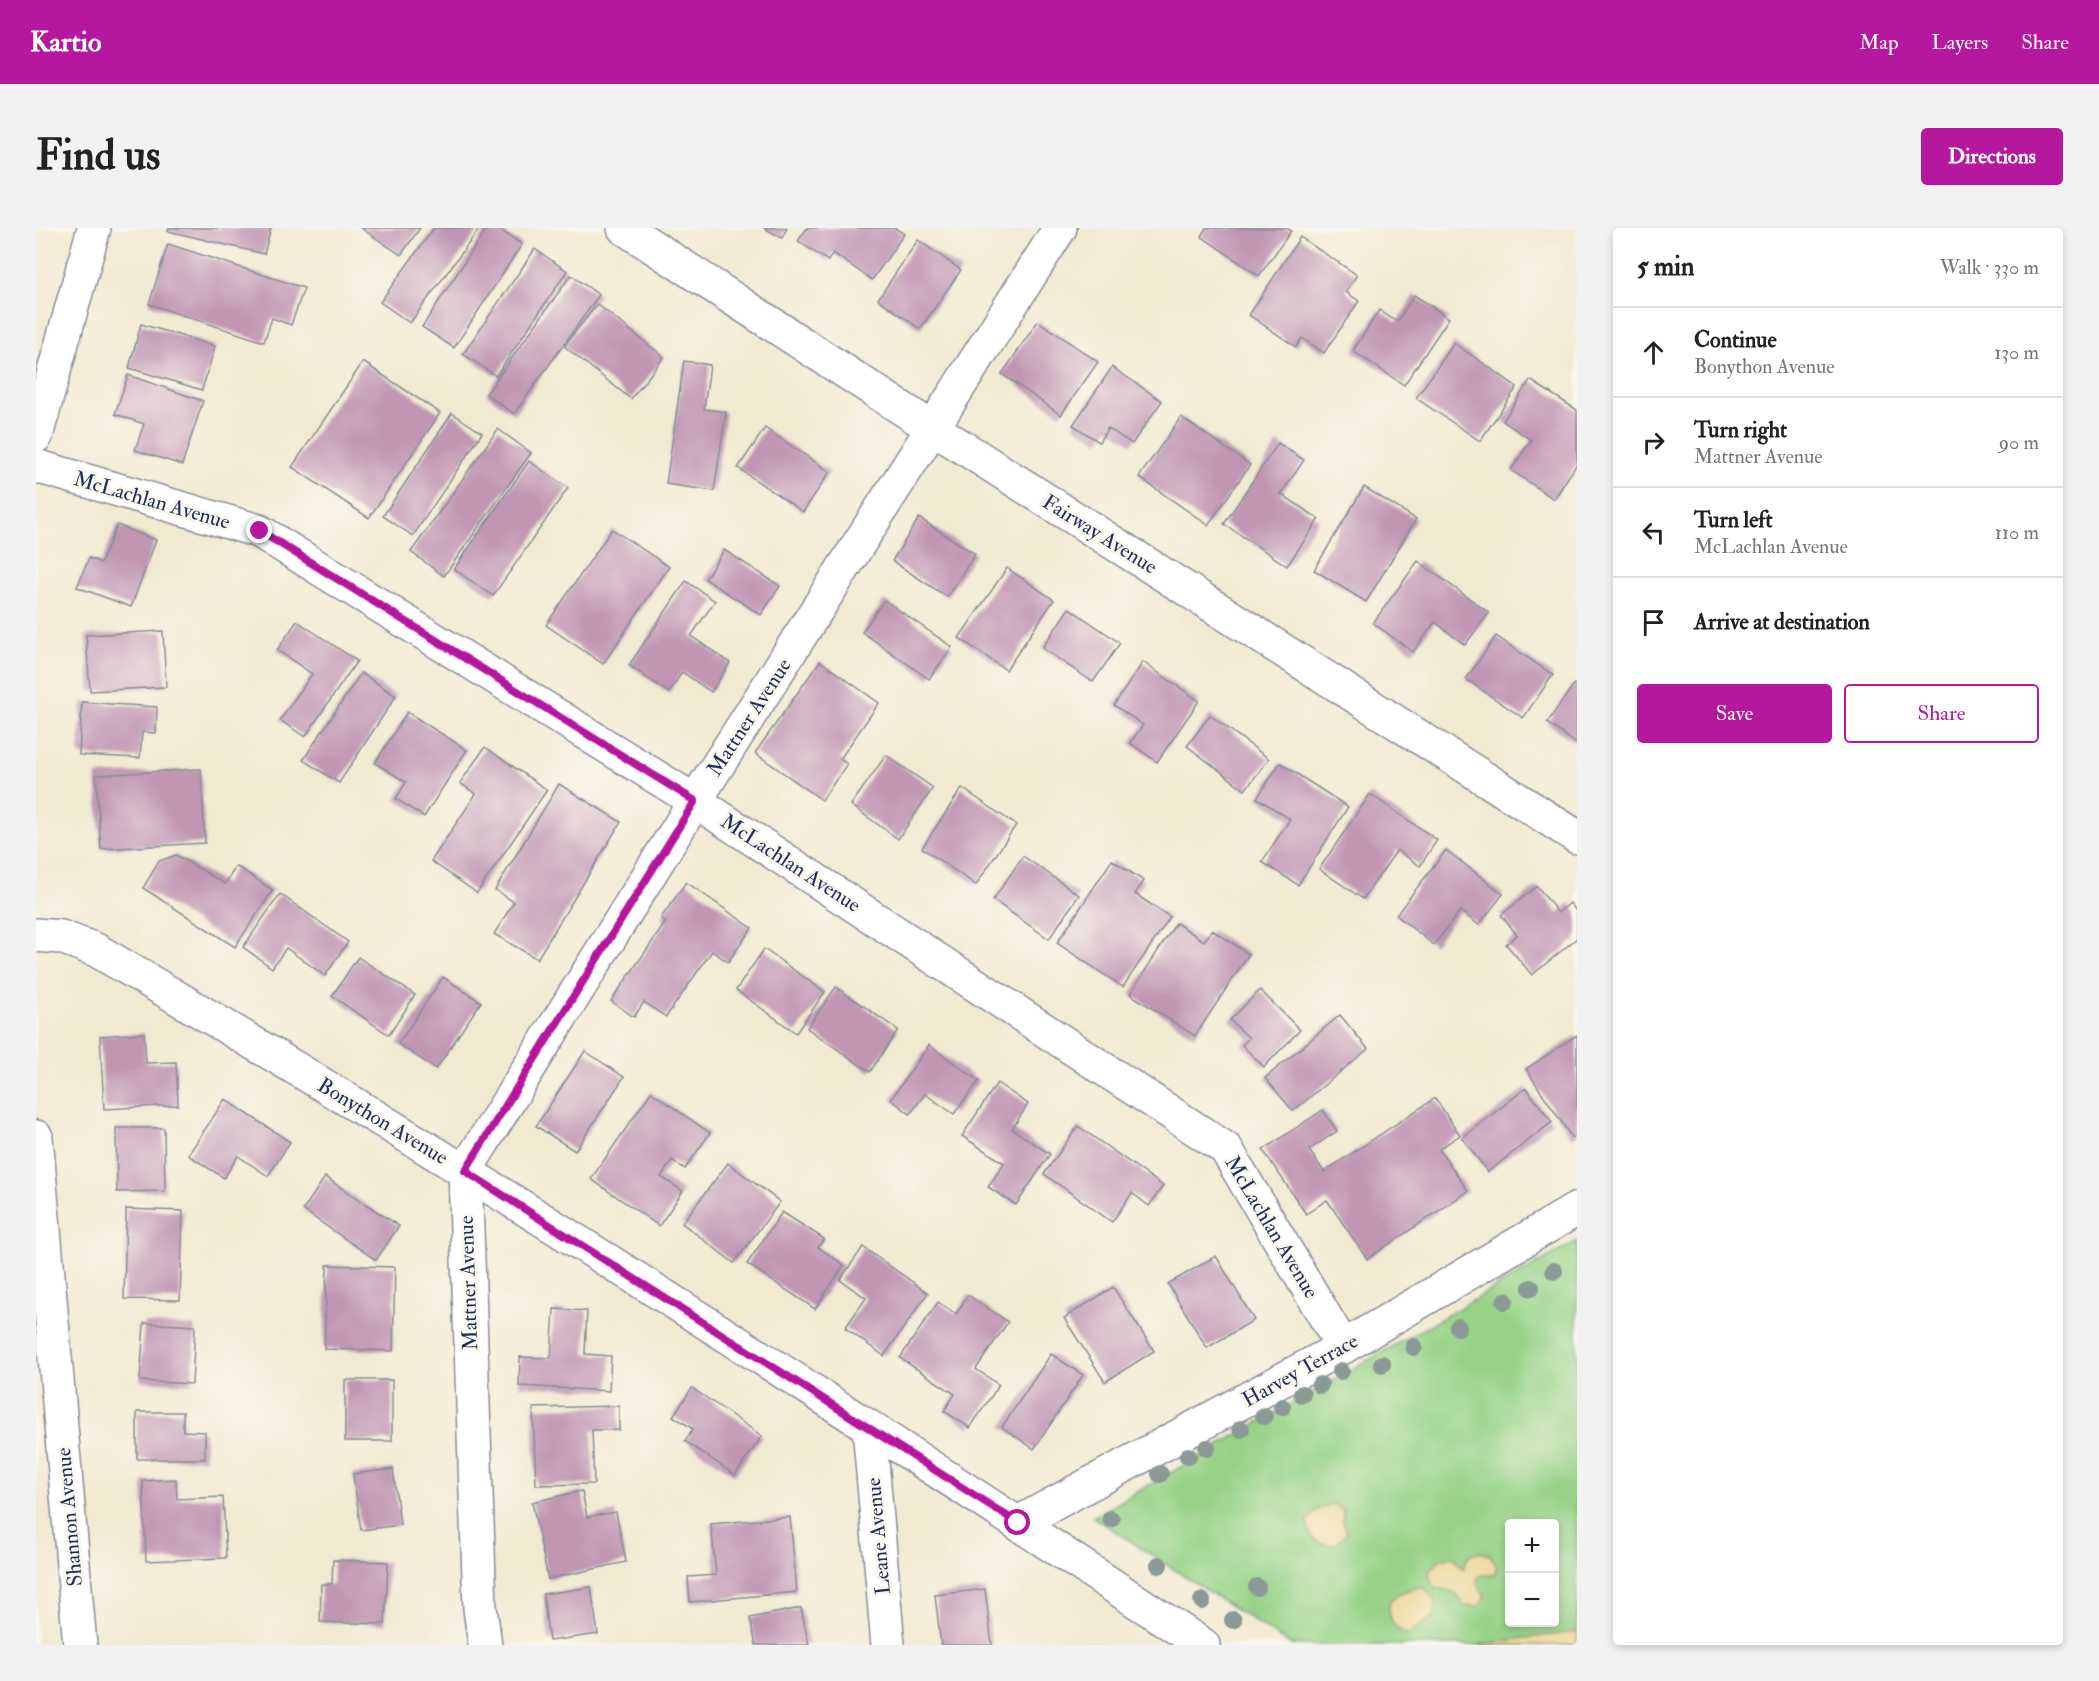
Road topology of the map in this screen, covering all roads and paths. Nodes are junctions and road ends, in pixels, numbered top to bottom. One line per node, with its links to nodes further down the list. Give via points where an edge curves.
1 (94, 228): 5 (street)
2 (624, 228): 4 (street, Fairway Avenue)
3 (1060, 228): 4 (street, Mattner Avenue)
4 (934, 429): 7 (street, Mattner Avenue); 8 (street, Fairway Avenue)
5 (36, 436)
6 (36, 466): 7 (street, McLachlan Avenue, via 260,531)
7 (695, 801): 11 (street, Mattner Avenue); 13 (street, McLachlan Avenue, via 1226,1149)
8 (1577, 837)
9 (36, 935): 11 (street, Bonython Avenue, via 62,937 96,950)
10 (36, 1137): 16 (street, Shannon Avenue)
11 (465, 1171): 14 (street, Bonython Avenue); 17 (street, Mattner Avenue, via 480,1608)
12 (1577, 1209): 13 (street, Harvey Terrace)
13 (1343, 1347): 15 (street, Harvey Terrace)
14 (869, 1428): 15 (street, Bonython Avenue); 18 (street, Leane Avenue)
15 (1018, 1523): 19 (street, Bonython Avenue)
16 (80, 1645)
17 (485, 1645)
18 (888, 1645)
19 (1203, 1645)

